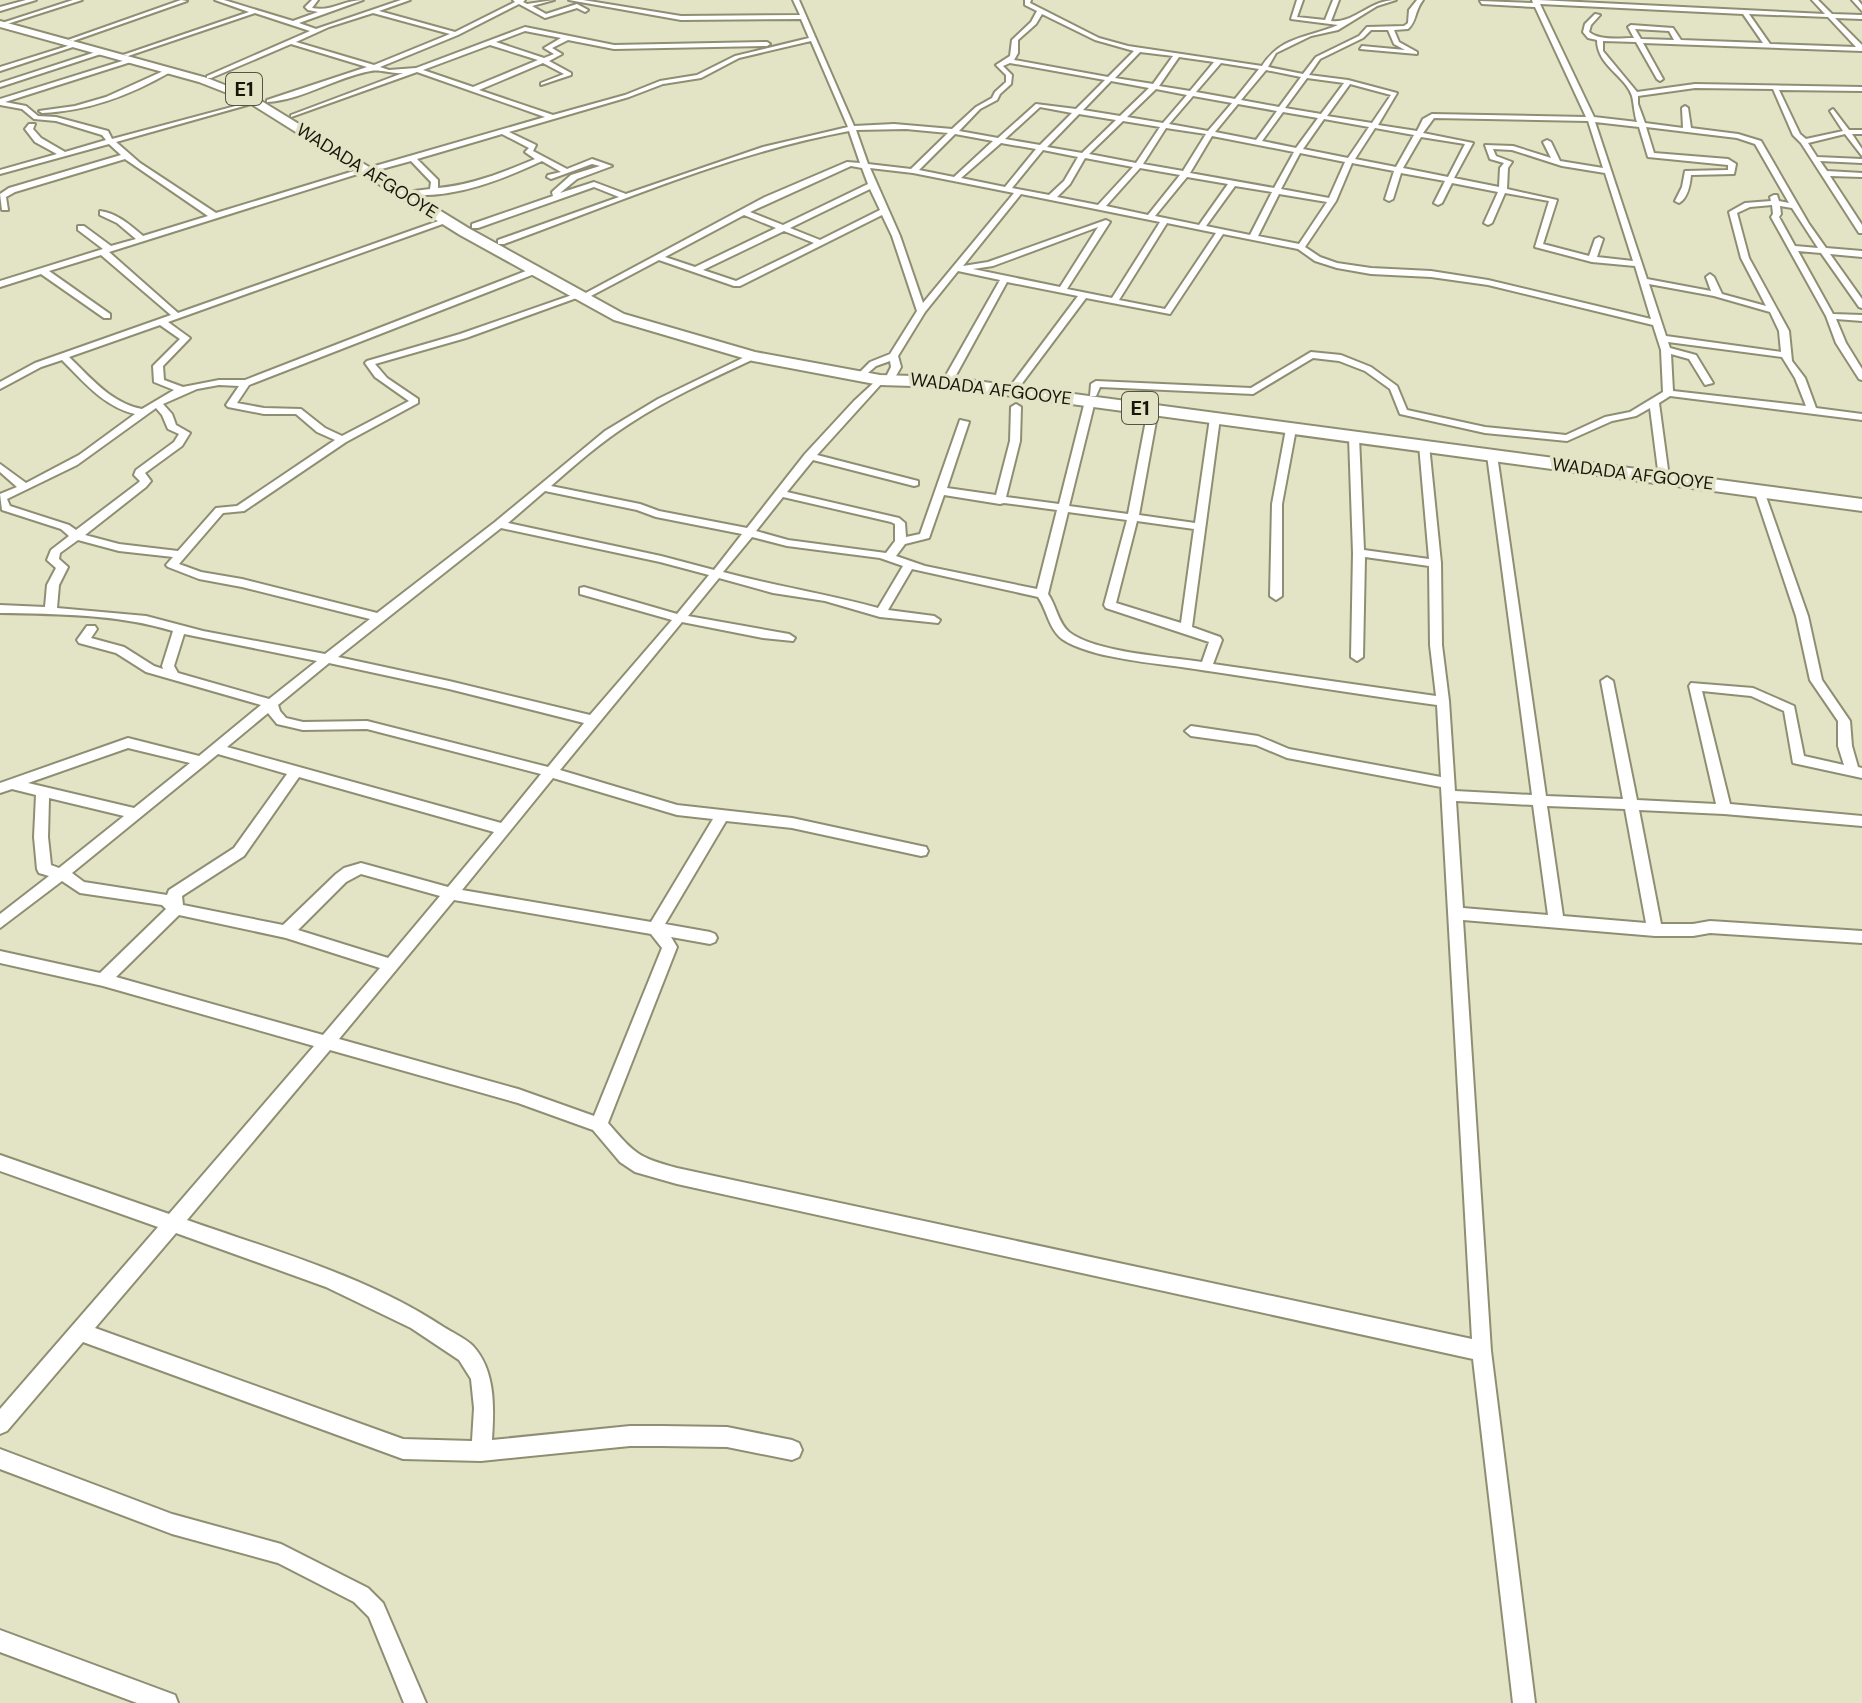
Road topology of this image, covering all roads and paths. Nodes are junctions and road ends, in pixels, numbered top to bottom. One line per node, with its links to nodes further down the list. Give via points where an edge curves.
1 (33, 0): 27 (street)
2 (79, 0): 41 (street)
3 (218, 0): 24 (street)
4 (238, 0): 24 (street)
5 (315, 0): 31 (street, via 308,7)
6 (360, 0): 31 (street)
7 (392, 0): 19 (street)
8 (551, 0): 20 (street)
9 (605, 0): 25 (street)
10 (796, 0): 37 (street)
11 (1028, 0): 30 (street)
12 (1300, 0): 40 (street, via 1293,18)
13 (1336, 0): 40 (street)
14 (1393, 0): 43 (street)
15 (1420, 0): 45 (street, via 1406,28)
16 (1815, 0): 36 (street)
17 (1855, 0): 28 (street)
18 (184, 1): 53 (street)
19 (404, 1): 32 (street)
20 (520, 2): 23 (street, via 545,16); 48 (street)
21 (1482, 2): 22 (street)
22 (1536, 2): 33 (street); 100 (street)
23 (575, 3): 25 (street); 39 (street)
24 (226, 4): 29 (street)
25 (589, 4): 37 (street, via 681,18)
26 (1780, 7): 34 (street)
27 (0, 9)
28 (1862, 9)
29 (256, 11): 42 (street); 65 (street)
30 (1040, 11): 62 (street, via 1097,39); 67 (street, via 1015,40)
31 (325, 12): 42 (street)
32 (375, 12): 46 (street); 48 (street)
33 (1745, 12): 34 (street); 59 (street)
34 (1786, 14): 36 (street)
35 (1597, 15): 51 (street, via 1586,32)
36 (1830, 16): 38 (street); 61 (street)
37 (803, 17): 50 (street)
38 (1862, 17)
39 (631, 20)
40 (1327, 22): 43 (street)
41 (2, 23): 53 (highway, WADADA AFGOOYE / E1)
42 (293, 23): 46 (street)
43 (1344, 24): 44 (street); 70 (street, via 1274,52)
44 (1369, 28): 45 (street); 74 (street, via 1318,58)
45 (1390, 28): 60 (street, via 1396,43 1415,53)
46 (317, 31): 54 (street)
47 (1713, 31): 58 (street)
48 (454, 34): 55 (street); 69 (street)
49 (566, 38): 55 (street, via 525,29); 57 (street, via 614,47); 66 (street, via 547,48 559,54)
50 (813, 39): 57 (street); 106 (street)
51 (1600, 39): 52 (street); 88 (street, via 1600,51)
52 (1637, 41): 56 (street); 56 (street, via 1631,27 1671,29); 78 (street)
53 (74, 42): 63 (highway, WADADA AFGOOYE / E1); 65 (highway, WADADA AFGOOYE / E1); 71 (street)
54 (291, 42): 69 (street); 76 (street)
55 (486, 42): 66 (street); 73 (street)
56 (1679, 43): 58 (street)
57 (794, 44): 99 (street, via 737,57 699,77 662,82)
58 (1724, 44): 59 (street)
59 (1769, 47): 61 (street)
60 (1362, 48)
61 (1862, 49)
62 (1137, 51): 64 (street); 77 (street)
63 (102, 52): 65 (highway, WADADA AFGOOYE / E1); 81 (street)
64 (1177, 56): 68 (street); 82 (street)
65 (129, 57): 72 (highway, WADADA AFGOOYE / E1); 76 (highway, WADADA AFGOOYE / E1); 91 (street)
66 (544, 60): 80 (street, via 569,74); 83 (street)
67 (1010, 61): 77 (street); 108 (street, via 999,65 1009,83)
68 (1219, 61): 70 (street); 87 (street)
69 (373, 67): 73 (street, via 399,74); 90 (street)
70 (1264, 68): 74 (street); 89 (street)
71 (0, 69)
72 (170, 70): 90 (highway, WADADA AFGOOYE / E1); 94 (street, via 94,102 53,111)
73 (417, 70): 83 (street); 97 (street)
74 (1305, 76): 79 (street); 92 (street)
75 (1734, 76): 84 (street)
76 (209, 77): 90 (highway, WADADA AFGOOYE / E1)
77 (1112, 78): 82 (street); 95 (street)
78 (1660, 79)
79 (1348, 82): 98 (street); 102 (street, via 1395,94)
80 (543, 84)
81 (0, 85)
82 (1156, 85): 87 (street); 101 (street)
83 (475, 89): 99 (street)
84 (1744, 89): 86 (street); 88 (street, via 1695,86)
85 (1862, 89): 86 (street)
86 (1776, 90): 117 (street)
87 (1195, 92): 89 (street); 104 (street)
88 (1635, 94): 105 (street)
89 (1239, 100): 92 (street); 113 (street)
90 (262, 101): 97 (highway, WADADA AFGOOYE / E1); 114 (street); 134 (highway, WADADA AFGOOYE / E1)
91 (0, 102): 94 (street)
92 (1283, 108): 98 (street); 118 (street)
93 (1685, 108): 107 (street)
94 (28, 109): 114 (street, via 36,118 105,133)
95 (1079, 111): 101 (street); 115 (street, via 1038,105); 119 (street)
96 (1833, 111): 110 (street)
97 (293, 116): 133 (highway, WADADA AFGOOYE / E1)
98 (1325, 116): 102 (street); 120 (street)
99 (551, 117): 112 (street)
100 (1591, 119): 105 (street); 109 (street, via 1432,116); 137 (street)
101 (1122, 120): 104 (street); 124 (street)
102 (1373, 125): 109 (street); 129 (street)
103 (32, 126): 121 (street, via 38,140)
104 (1164, 126): 113 (street); 132 (street)
105 (1641, 126): 107 (street); 159 (street, via 1651,155 1732,164 1731,172 1688,173)
106 (852, 129): 108 (street); 131 (street); 155 (street, via 746,155)
107 (1687, 129): 152 (street, via 1758,143)
108 (953, 132): 115 (street); 135 (street)
109 (1421, 132): 136 (street); 145 (street, via 1469,143)
110 (1846, 132): 111 (street); 117 (street); 122 (street)
111 (1862, 132)
112 (505, 133): 125 (street, via 529,144 529,152); 126 (street)
113 (1210, 133): 118 (street); 141 (street)
114 (108, 141): 121 (street); 123 (street)
115 (998, 141): 119 (street); 144 (street)
116 (1547, 142): 130 (street)
117 (1804, 142): 127 (street)
118 (1257, 143): 120 (street)
119 (1041, 149): 124 (street); 148 (street)
120 (1297, 152): 129 (street); 151 (street)
121 (63, 154): 138 (street)
122 (1862, 154)
123 (126, 156): 163 (street, via 12,190 2,196); 169 (street)
124 (1082, 157): 132 (street); 156 (street)
125 (541, 158): 139 (street); 150 (street, via 491,179)
126 (413, 159): 133 (street); 150 (street, via 435,182)
127 (1817, 159): 128 (street); 140 (street)
128 (1862, 161)
129 (1349, 162): 136 (street); 158 (street)
130 (1557, 162): 137 (street); 149 (street, via 1513,148 1488,147 1493,157 1508,162)
131 (864, 164): 135 (street); 147 (street); 167 (street, via 850,164)
132 (1138, 166): 141 (street); 164 (street)
133 (378, 168): 150 (highway, WADADA AFGOOYE / E1)
134 (364, 169): 169 (street); 174 (highway, WADADA AFGOOYE / E1)
135 (913, 171): 144 (street)
136 (1398, 171): 145 (street); 157 (street)
137 (1607, 171): 195 (street)
138 (0, 172)
139 (567, 172): 143 (street); 154 (street, via 592,161 608,166 574,177)
140 (1824, 173): 142 (street); 170 (street)
141 (1185, 174): 146 (street); 171 (street)
142 (1862, 175)
143 (551, 177)
144 (956, 179): 148 (street)
145 (1450, 180): 149 (street); 160 (street)
146 (1233, 183): 151 (street); 179 (street)
147 (872, 185): 165 (street); 178 (street)
148 (1007, 189): 153 (street)
149 (1503, 190): 176 (street); 194 (street, via 1553,200 1538,245)
150 (425, 191): 177 (highway, WADADA AFGOOYE / E1)
151 (1278, 191): 158 (street); 183 (street)
152 (1784, 191): 161 (street, via 1774,194); 162 (street)
153 (1019, 192): 156 (street); 196 (street)
154 (554, 197): 155 (street, via 594,184); 177 (street)
155 (626, 197): 186 (street)
156 (1051, 198): 164 (street)
157 (1389, 199)
158 (1332, 201): 188 (street)
159 (1679, 201)
160 (1438, 203)
161 (1775, 204): 162 (street); 189 (street, via 1775,217); 210 (street, via 1747,204 1733,212 1741,249)
162 (1795, 206): 191 (street)
163 (5, 208)
164 (1100, 208): 166 (street)
165 (884, 211): 187 (street); 211 (street)
166 (1113, 211): 171 (street); 175 (street)
167 (743, 212): 178 (street); 193 (street)
168 (103, 213): 184 (street)
169 (213, 215): 184 (street)
170 (1851, 215): 172 (street); 182 (street)
171 (1150, 217): 173 (street)
172 (1862, 217)
173 (1165, 220): 179 (street); 208 (street)
174 (447, 221): 199 (highway, WADADA AFGOOYE / E1); 213 (street)
175 (1106, 222): 196 (street, via 990,264); 204 (street)
176 (1488, 223)
177 (475, 226): 186 (highway, WADADA AFGOOYE / E1)
178 (782, 227): 187 (street); 198 (street)
179 (1201, 227): 181 (street)
180 (81, 228): 190 (street)
181 (1221, 231): 183 (street); 208 (street, via 1167,312)
182 (1862, 231)
183 (1253, 237): 188 (street)
184 (141, 239): 190 (street)
185 (1599, 239): 194 (street)
186 (501, 242): 207 (highway, WADADA AFGOOYE / E1)
187 (819, 242): 198 (street, via 737,284)
188 (1301, 247): 217 (street, via 1310,257 1352,269 1429,273)
189 (1792, 248): 191 (street); 214 (street)
190 (106, 250): 197 (street); 213 (street)
191 (1824, 252): 192 (street); 209 (street)
192 (1862, 254)
193 (658, 257): 198 (street); 207 (street)
194 (1592, 259): 195 (street)
195 (1638, 264): 202 (street)
196 (959, 269): 201 (street); 211 (street)
197 (41, 270): 203 (street); 212 (street)
198 (696, 270)
199 (534, 271): 207 (highway, WADADA AFGOOYE / E1); 226 (street)
200 (1710, 277): 206 (street)
201 (1005, 278): 204 (street); 224 (street)
202 (1644, 281): 206 (street); 217 (street)
203 (0, 284)
204 (1063, 289): 205 (street)
205 (1084, 294): 208 (street); 228 (street)
206 (1716, 294): 210 (street)
207 (582, 295): 222 (highway, WADADA AFGOOYE / E1, via 642,325); 223 (highway, WADADA AFGOOYE / E1, via 751,347); 244 (street, via 370,363 375,374 415,401)
208 (1114, 301)
209 (1862, 305)
210 (1771, 310): 220 (street, via 1784,331)
211 (921, 311): 223 (street)
212 (107, 316)
213 (177, 316): 216 (street)
214 (1830, 316): 215 (street); 225 (street)
215 (1862, 318)
216 (161, 322): 221 (street); 230 (street, via 185,338 158,366 159,382)
217 (1654, 322): 218 (street)
218 (1662, 338): 219 (street); 220 (street)
219 (1666, 350): 227 (street, via 1693,357); 231 (street)
220 (1786, 355): 237 (street)
221 (63, 356): 229 (street); 238 (street, via 103,394 130,411)
222 (753, 356): 223 (highway, WADADA AFGOOYE / E1); 251 (street, via 612,431)
223 (882, 370): 224 (highway, WADADA AFGOOYE / E1); 232 (highway, WADADA AFGOOYE / E1); 247 (street)
224 (950, 377): 228 (highway, WADADA AFGOOYE / E1)
225 (1862, 377)
226 (246, 383): 230 (street, via 220,381); 244 (street, via 231,405 298,411)
227 (1708, 383)
228 (1017, 384): 232 (highway, WADADA AFGOOYE / E1)
229 (0, 386)
230 (180, 389): 233 (street)
231 (1668, 393): 234 (street); 237 (street)
232 (1092, 398): 234 (street, via 1096,384 1253,391 1311,355 1341,358 1368,369 1394,388 1403,412 1485,430 1567,438); 236 (highway, WADADA AFGOOYE / E1); 249 (highway, WADADA AFGOOYE / E1); 260 (street)
233 (161, 400): 238 (street); 265 (street, via 157,404 172,427 185,433 140,472 146,481 142,485)
234 (1654, 402): 249 (street)
235 (1016, 407): 258 (street, via 1015,441)
236 (1153, 410): 240 (highway, WADADA AFGOOYE / E1); 261 (street)
237 (1812, 410): 239 (street)
238 (142, 412): 252 (street, via 86,456)
239 (1862, 417)
240 (1215, 418): 242 (highway, WADADA AFGOOYE / E1); 263 (street)
241 (964, 422): 254 (street)
242 (1291, 429): 243 (highway, WADADA AFGOOYE / E1); 275 (street, via 1277,504)
243 (1354, 437): 245 (highway, WADADA AFGOOYE / E1); 267 (street)
244 (342, 440): 268 (street, via 240,509 220,510)
245 (1424, 445): 246 (highway, WADADA AFGOOYE / E1); 270 (street)
246 (1492, 455): 253 (highway, WADADA AFGOOYE / E1); 303 (street)
247 (809, 456): 250 (street); 255 (street)
248 (0, 467): 252 (street)
249 (1663, 470): 257 (highway, WADADA AFGOOYE / E1)
250 (914, 483)
251 (542, 487): 262 (street); 264 (street)
252 (25, 488): 256 (street)
253 (1759, 490): 259 (highway, WADADA AFGOOYE / E1); 297 (street, via 1802,616 1816,680 1844,721 1845,746)
254 (942, 491): 258 (street); 266 (street, via 925,536)
255 (778, 493): 264 (street); 266 (street, via 895,520)
256 (0, 497): 265 (street, via 6,508)
257 (1862, 497)
258 (1000, 501): 260 (street)
259 (1862, 505)
260 (1065, 510): 261 (street); 274 (street)
261 (1133, 516): 263 (street); 283 (street, via 1110,605)
262 (499, 524): 272 (street); 279 (street)
263 (1200, 527): 283 (street)
264 (746, 533): 269 (street); 272 (street)
265 (76, 535): 268 (street); 277 (street, via 53,555 62,567 52,587)
266 (901, 541): 269 (street)
267 (1359, 553): 270 (street); 287 (street)
268 (181, 555): 279 (street, via 172,565 199,575)
269 (889, 557): 271 (street)
270 (1435, 563): 291 (street)
271 (910, 564): 274 (street); 278 (street)
272 (718, 573): 278 (street); 280 (street)
273 (584, 591): 280 (street)
274 (1042, 594): 288 (street, via 1051,604 1054,624 1067,637 1124,654)
275 (1276, 596)
276 (0, 609): 277 (street)
277 (51, 609): 284 (street, via 146,620)
278 (880, 613): 281 (street)
279 (377, 617): 286 (street)
280 (678, 618): 285 (street); 293 (street)
281 (934, 620)
282 (91, 629): 289 (street, via 83,640)
283 (1186, 629): 288 (street, via 1216,640)
284 (179, 630): 286 (street); 289 (street, via 168,666)
285 (789, 638)
286 (326, 657): 292 (street); 293 (street, via 392,675 453,683)
287 (1357, 657)
288 (1206, 667): 291 (street)
289 (172, 673): 292 (street)
290 (1607, 681): 304 (street)
291 (1443, 701): 301 (street)
292 (272, 704): 295 (street); 298 (street, via 282,721 303,726 367,725)
293 (591, 720): 298 (street)
294 (1191, 731): 301 (street, via 1258,741 1287,753)
295 (216, 749): 296 (street); 299 (street)
296 (202, 761): 300 (street, via 128,743); 306 (street)
297 (1857, 771): 305 (street, via 1798,760 1790,709 1753,692 1695,686)
298 (550, 772): 307 (street, via 677,810); 309 (street)
299 (295, 773): 309 (street); 313 (street, via 239,852 174,894)
300 (4, 784): 302 (street)
301 (1447, 790): 303 (street); 314 (street)
302 (43, 791): 306 (street); 311 (street, via 44,869)
303 (1539, 800): 304 (street); 315 (street)
304 (1632, 805): 305 (street); 318 (street)
305 (1724, 809): 308 (street)
306 (136, 814): 311 (street)
307 (721, 817): 310 (street, via 792,823); 317 (street)
308 (1862, 821)
309 (503, 829): 312 (street)
310 (921, 851)
311 (62, 874): 313 (street, via 80,887 166,900); 316 (street)
312 (451, 894): 317 (street); 319 (street, via 361,868 341,878); 323 (street)
313 (176, 909): 319 (street); 324 (street)
314 (1455, 913): 315 (street); 330 (street)
315 (1556, 921): 318 (street)
316 (0, 922)
317 (655, 928): 321 (street); 326 (street, via 670,947)
318 (1655, 930): 320 (street, via 1710,927)
319 (286, 932): 323 (street)
320 (1862, 937)
321 (710, 938)
322 (0, 957): 324 (street)
323 (390, 965): 325 (street)
324 (103, 980): 325 (street)
325 (325, 1044): 326 (street, via 458,1078); 328 (street)
326 (599, 1125): 330 (street, via 641,1166 677,1176)
327 (0, 1163): 328 (street)
328 (172, 1225): 329 (street); 333 (street, via 330,1279 418,1321 466,1353 480,1377)
329 (80, 1332): 331 (street); 333 (street, via 403,1449)
330 (1482, 1351): 339 (street)
331 (0, 1424)
332 (792, 1450): 333 (street, via 727,1437 651,1436)
333 (481, 1451)
334 (0, 1459): 338 (street, via 172,1524 281,1554 361,1595 376,1610)
335 (0, 1641): 336 (street)
336 (122, 1696): 337 (street)
337 (167, 1703)
338 (415, 1703)
339 (1524, 1703)

